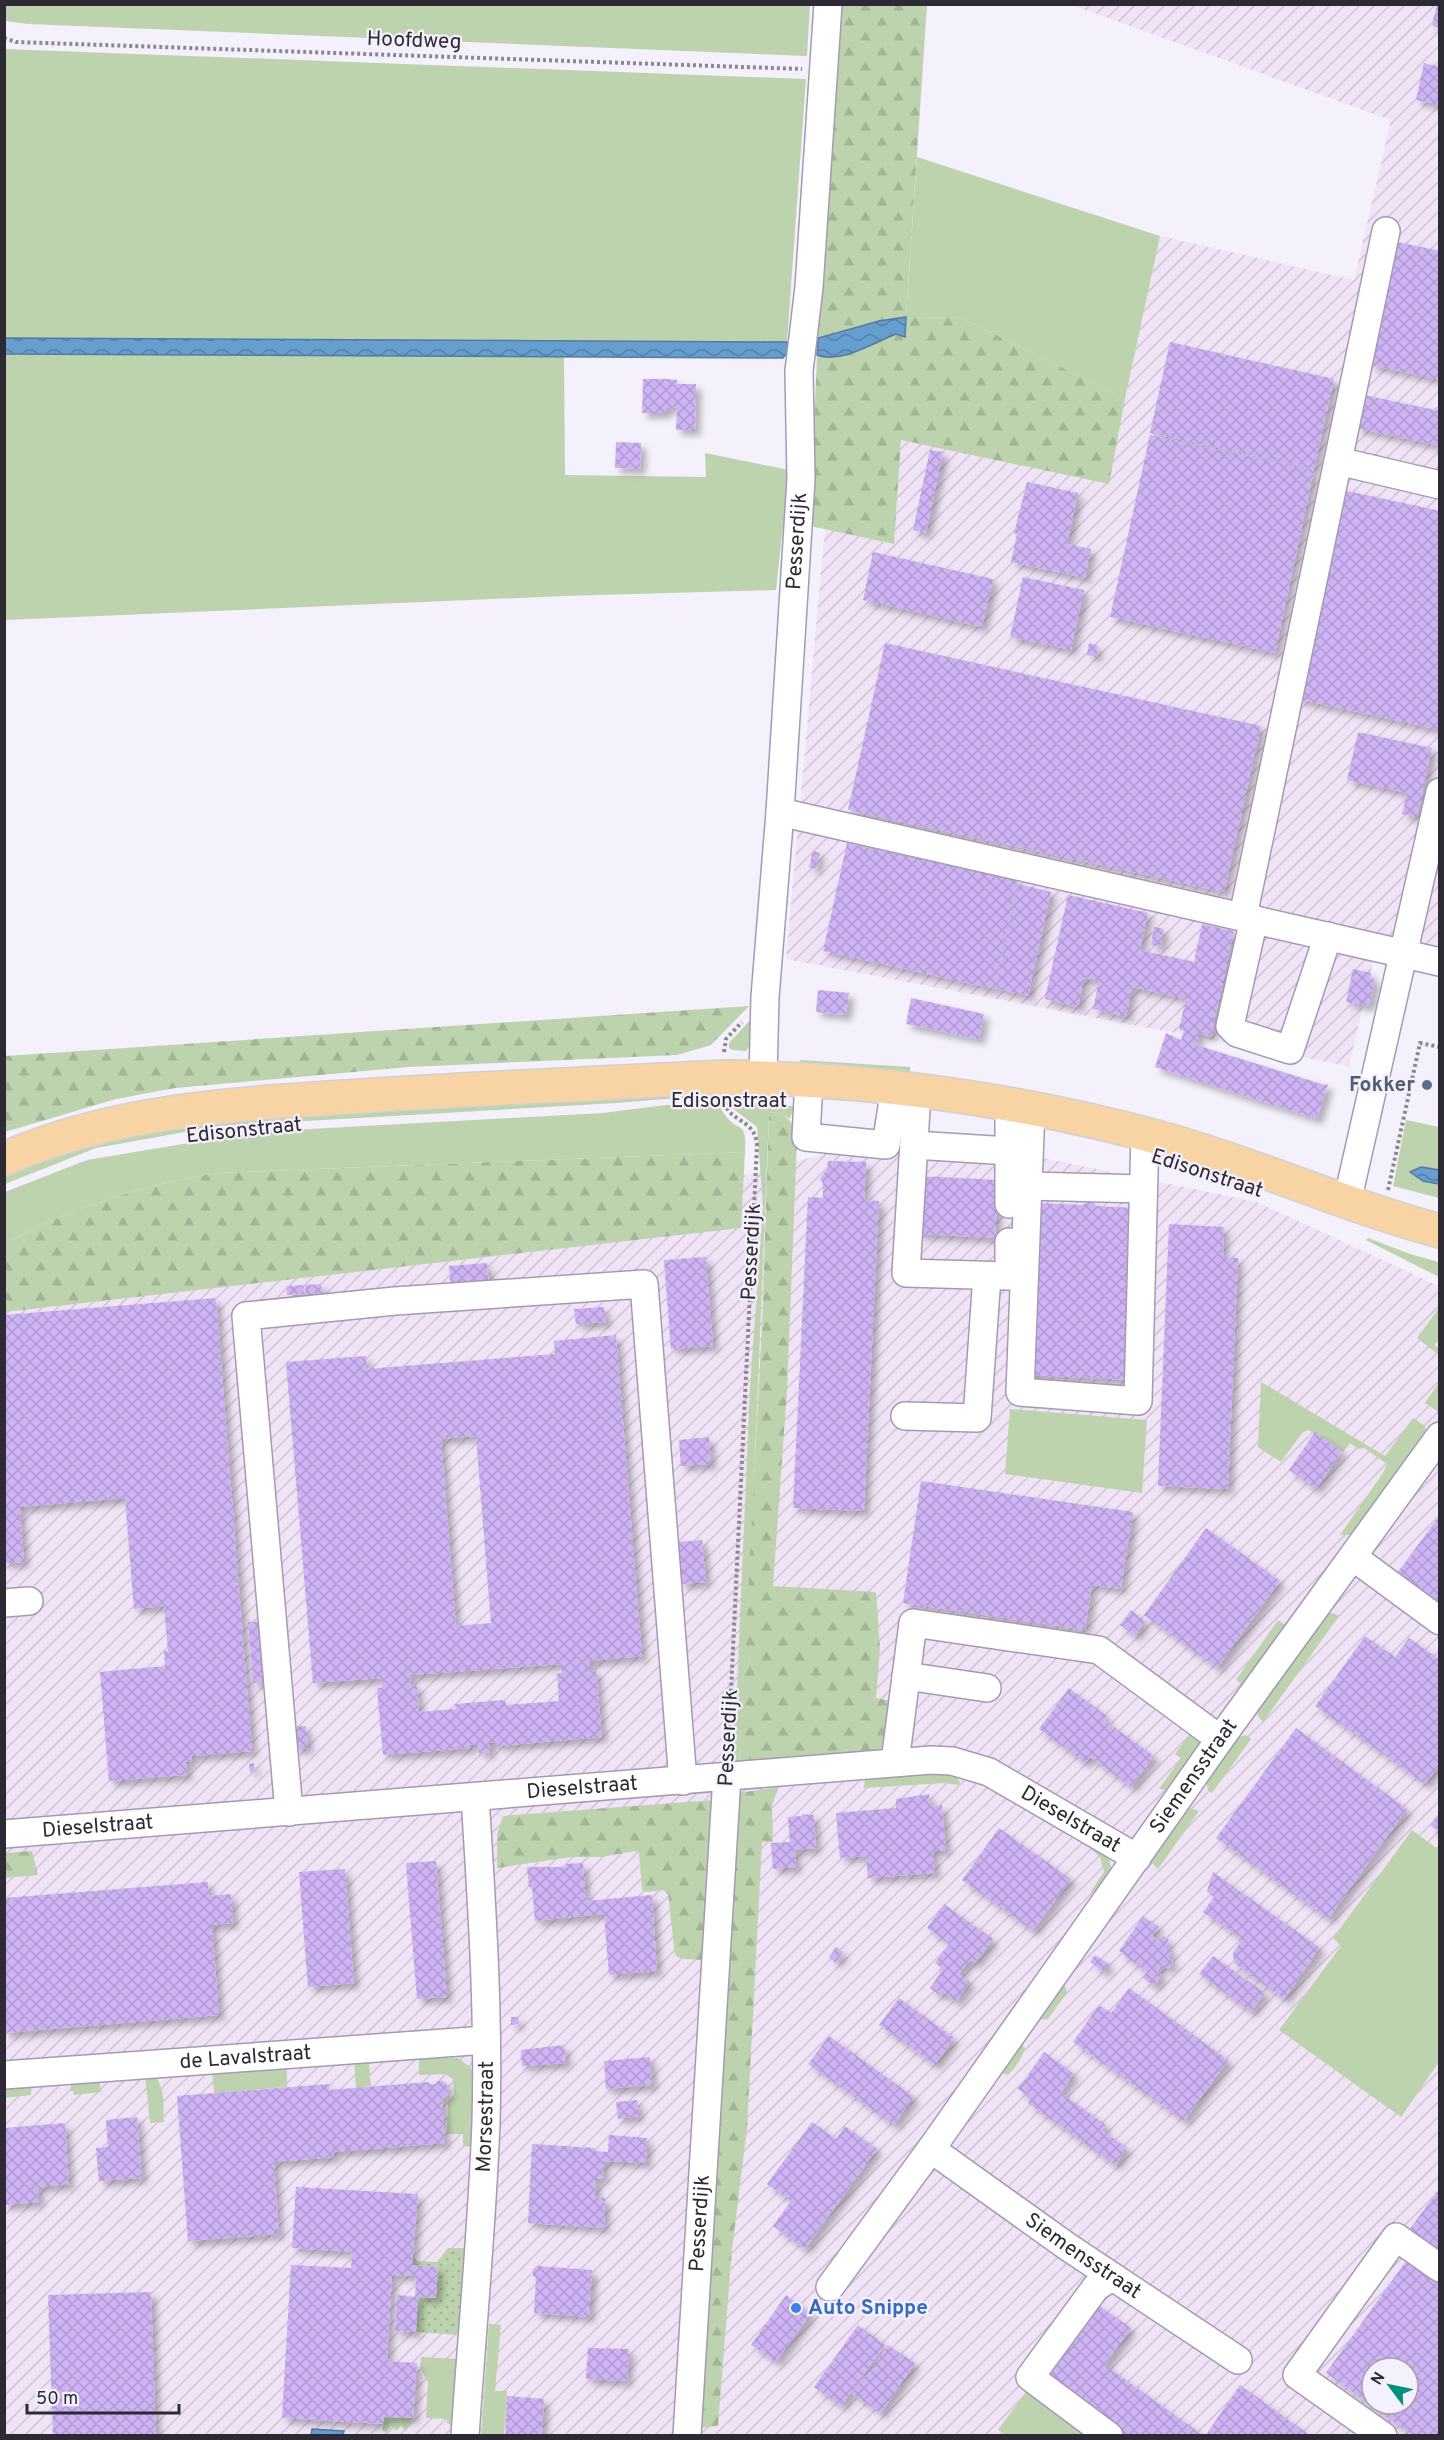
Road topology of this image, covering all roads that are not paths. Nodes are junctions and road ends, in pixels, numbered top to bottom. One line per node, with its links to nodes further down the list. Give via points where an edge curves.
1 (828, 4): 6 (street, Pesserdijk, via 809,287 799,371 801,479)
2 (1386, 231): 3 (street)
3 (1338, 461): 4 (street); 7 (street)
4 (1440, 485)
5 (1440, 792): 9 (street)
6 (780, 812): 7 (street); 11 (street, Pesserdijk, via 765,997)
7 (1248, 918): 8 (street); 8 (street, via 1230,1026 1237,1033 1290,1050)
8 (1328, 936): 9 (street)
9 (1404, 953): 10 (street); 21 (street)
10 (1440, 962)
11 (763, 1077): 12 (main road, Edisonstraat); 18 (main road, Edisonstraat, via 236,1104 163,1113 97,1128)
12 (809, 1080): 13 (main road, Edisonstraat); 13 (street, via 806,1137 886,1145 892,1107)
13 (903, 1089): 14 (main road, Edisonstraat); 16 (street, via 916,1109)
14 (1020, 1105): 15 (main road, Edisonstraat); 17 (street); 19 (street)
15 (1145, 1135): 20 (street); 21 (main road, Edisonstraat, via 1244,1164)
16 (914, 1145): 17 (street); 23 (street, via 906,1273)
17 (1009, 1150): 23 (street, via 1009,1276)
18 (4, 1159)
19 (1028, 1186): 20 (street); 20 (street, via 1020,1392 1138,1401)
20 (1143, 1189)
21 (1347, 1202): 22 (main road, Edisonstraat)
22 (1440, 1231)
23 (987, 1276): 24 (street, via 977,1418)
24 (904, 1416)
25 (1440, 1436): 26 (street, Siemensstraat)
26 (1353, 1557): 27 (street); 30 (street, Siemensstraat)
27 (1440, 1621)
28 (906, 1676): 29 (street); 30 (street, via 913,1623 1099,1650); 31 (street)
29 (987, 1688)
30 (1220, 1739): 37 (street, Siemensstraat)
31 (895, 1762): 32 (street, Dieselstraat); 37 (street, Dieselstraat, via 952,1761 989,1772)
32 (727, 1776): 33 (street, Dieselstraat); 46 (street, Pesserdijk)
33 (683, 1781): 34 (street, Dieselstraat); 35 (street, via 644,1284 394,1301 246,1316)
34 (475, 1797): 35 (street, Dieselstraat); 38 (street, Morsestraat)
35 (289, 1812): 36 (street, Dieselstraat)
36 (4, 1834)
37 (1137, 1858): 40 (street, Siemensstraat)
38 (486, 2040): 39 (street, de Lavalstraat); 45 (street, Morsestraat, via 486,2124)
39 (4, 2074)
40 (931, 2150): 42 (street, Siemensstraat); 43 (street, Siemensstraat)
41 (1440, 2268): 48 (street, via 1396,2237 1298,2375)
42 (1112, 2277): 44 (street, Siemensstraat); 47 (street, via 1096,2287 1030,2377)
43 (830, 2287)
44 (1238, 2360)
45 (465, 2436)
46 (687, 2436)
47 (1109, 2436)
48 (1383, 2436)

